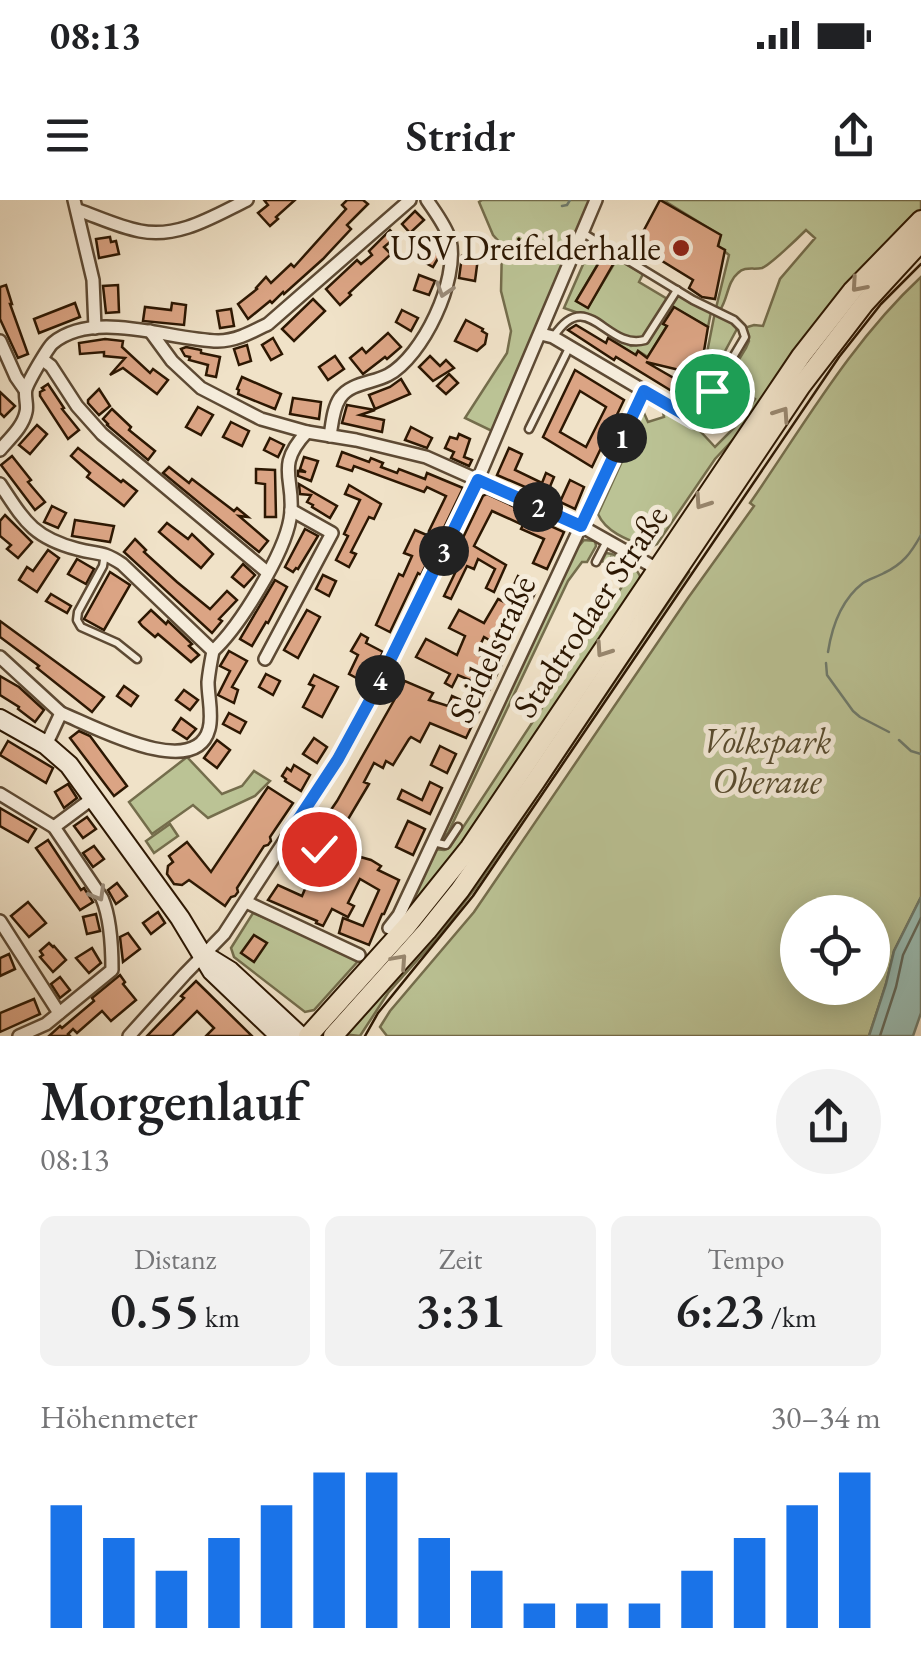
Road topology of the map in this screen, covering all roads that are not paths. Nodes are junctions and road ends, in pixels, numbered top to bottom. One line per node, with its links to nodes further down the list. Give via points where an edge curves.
1 (247, 200): 5 (street, via 206,221 159,232 127,228)
2 (410, 200): 11 (street, via 247,335 221,341)
3 (427, 200): 21 (street, one-way to 21, via 449,236 451,266 442,299 412,354 338,400)
4 (596, 200): 7 (street)
5 (76, 205): 10 (street, via 93,280)
6 (921, 220): 31 (main road, Stadtrodaer Straße, one-way to 31, via 801,356)
7 (583, 233): 9 (lane); 12 (street)
8 (921, 242): 31 (main road, Stadtrodaer Straße, one-way to 8, via 830,347)
9 (677, 290): 12 (lane, via 645,340 626,341 576,316); 18 (lane, via 734,320 746,337)
10 (95, 328): 11 (street); 15 (street, via 49,346)
11 (150, 331): 20 (street, via 201,388 262,419)
12 (547, 336): 14 (street); 23 (street)
13 (0, 341): 16 (street)
14 (569, 347): 17 (street); 19 (lane)
15 (43, 360): 16 (street); 30 (street, via 102,434)
16 (26, 390): 22 (street, via 21,424)
17 (644, 391): 18 (street); 26 (street, Seidelstraße)
18 (694, 420)
19 (529, 428)
20 (307, 432): 21 (street); 25 (street, via 290,454)
21 (330, 436): 23 (street, via 426,457)
22 (0, 450)
23 (478, 480): 26 (street); 43 (street, via 375,691)
24 (0, 484): 28 (street, via 44,538)
25 (291, 510): 30 (street, via 282,548); 34 (street, via 332,533)
26 (581, 526): 27 (street); 44 (street, Seidelstraße)
27 (608, 540): 29 (lane); 31 (street)
28 (105, 553): 32 (street); 35 (lane, via 77,620)
29 (596, 562)
30 (267, 572): 32 (street)
31 (664, 573): 55 (main road, Stadtrodaer Straße, one-way to 55, via 470,846); 56 (main road, Stadtrodaer Straße, one-way to 31, via 460,890)
32 (213, 651): 36 (street, via 209,730 184,753 156,750)
33 (0, 657): 36 (street)
34 (264, 658)
35 (137, 659)
36 (61, 713): 38 (street)
37 (0, 719): 38 (street)
38 (46, 745): 40 (street)
39 (0, 794): 41 (street)
40 (93, 798): 41 (street); 49 (street)
41 (54, 827): 51 (street, one-way to 51, via 107,909 112,961 112,970)
42 (458, 827): 44 (lane, via 446,845)
43 (290, 832): 45 (lane); 46 (street)
44 (432, 842): 48 (street, Seidelstraße)
45 (338, 858)
46 (246, 902): 49 (street); 50 (street)
47 (0, 921): 51 (street)
48 (389, 928)
49 (204, 954): 53 (street); 54 (street, via 218,978); 55 (street)
50 (359, 955)
51 (59, 1013): 52 (street)
52 (19, 1036)
53 (130, 1036)
54 (280, 1036)
55 (304, 1036)
56 (333, 1036)

